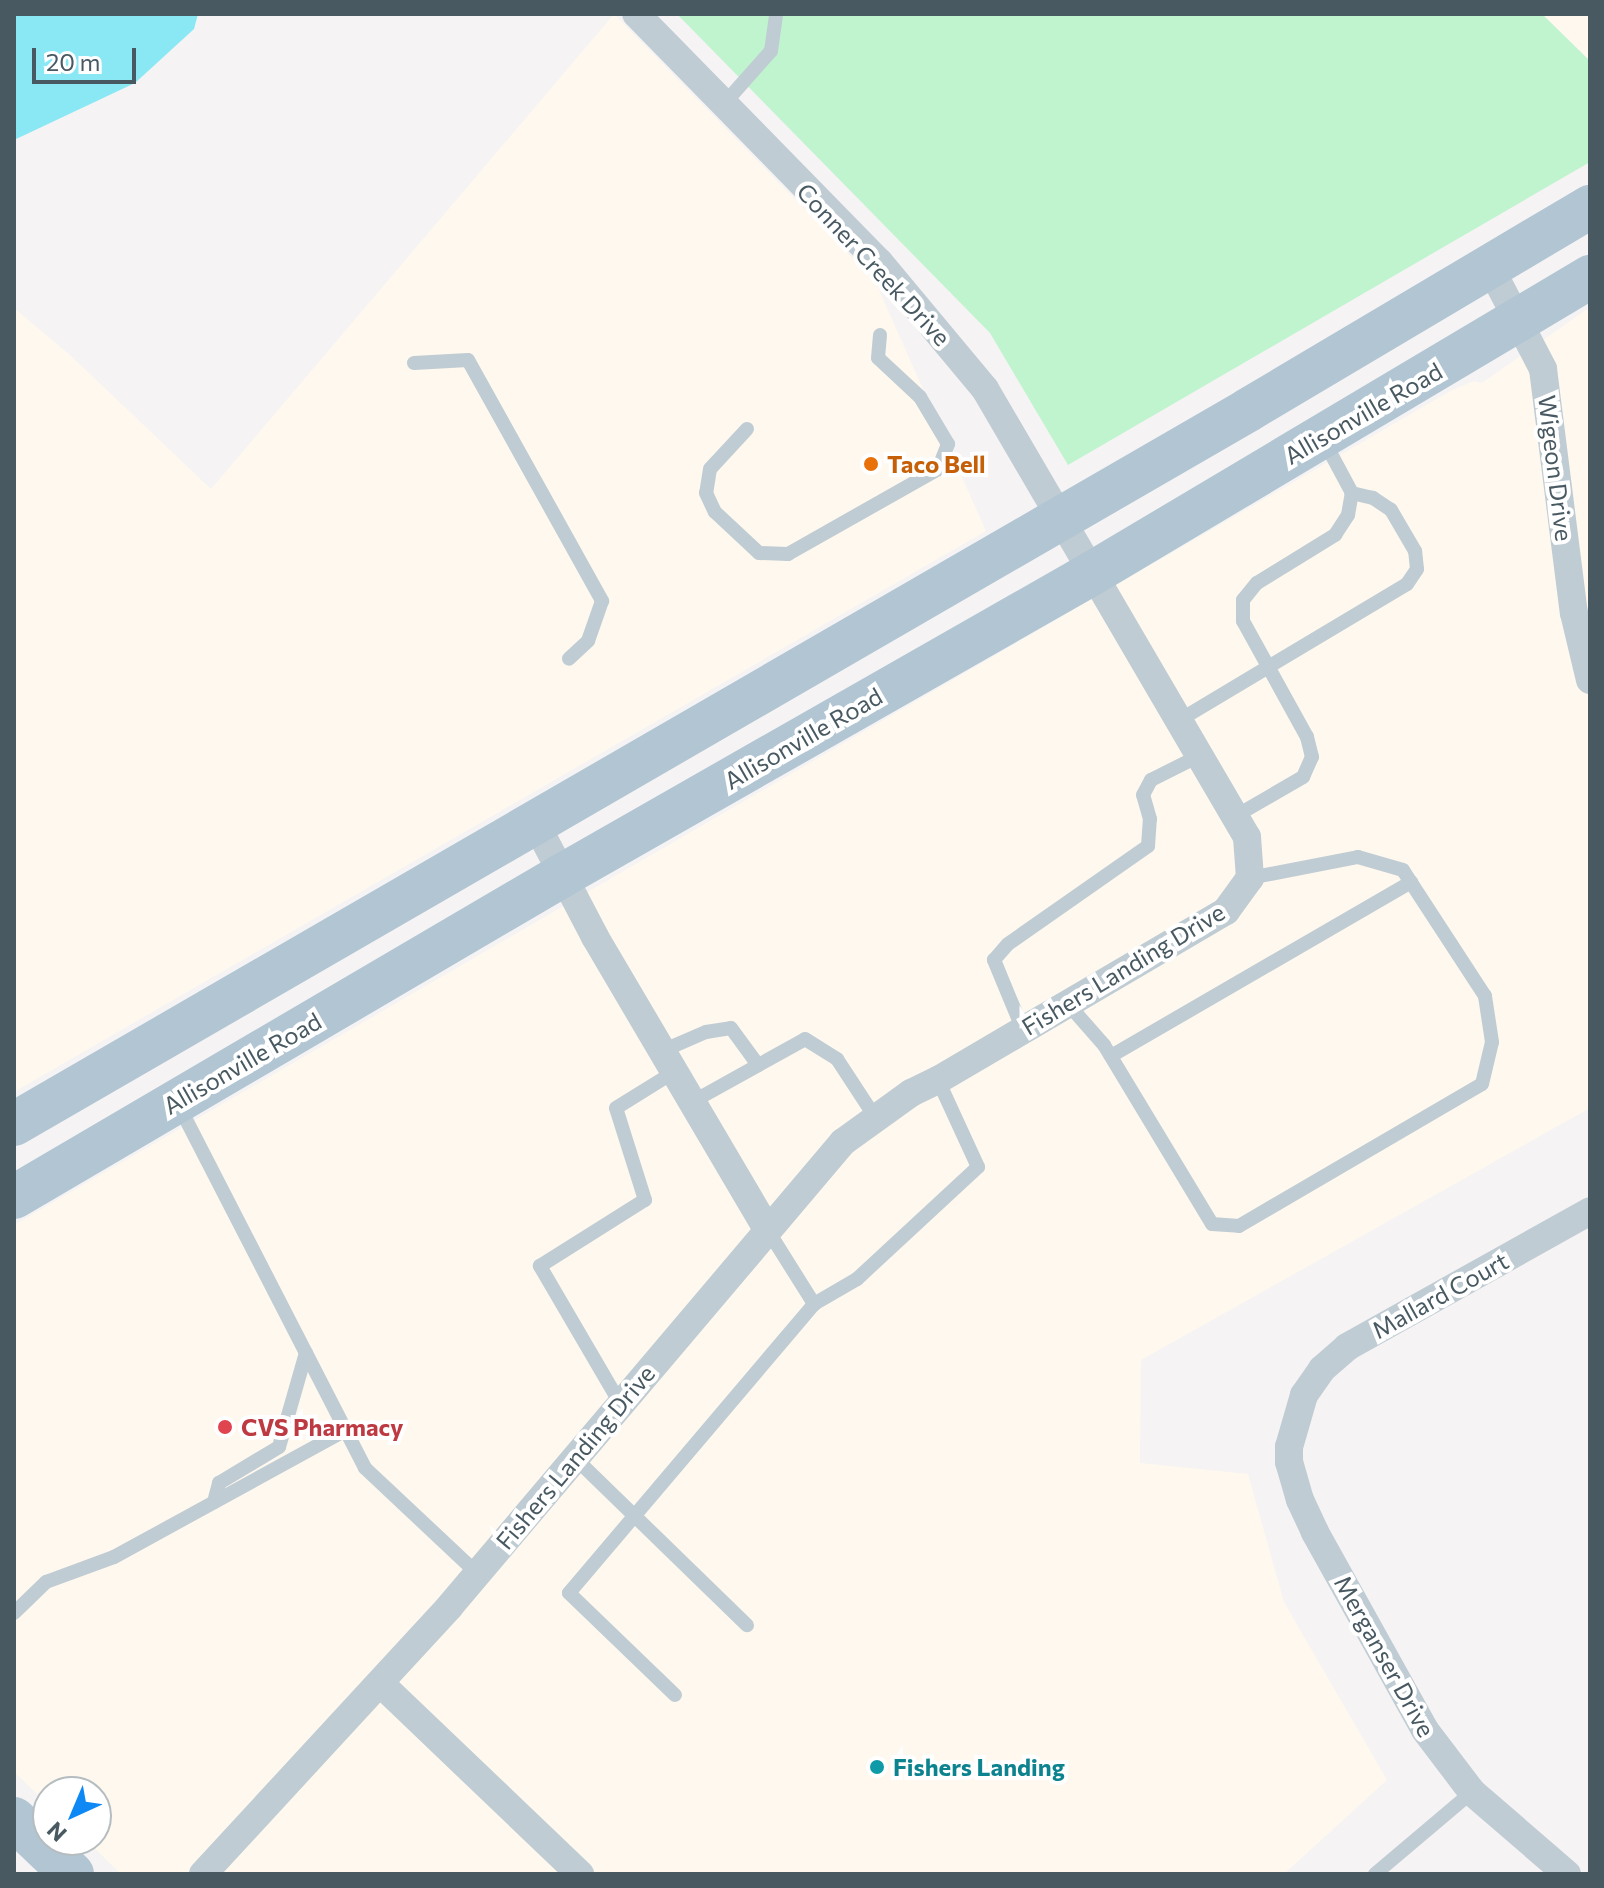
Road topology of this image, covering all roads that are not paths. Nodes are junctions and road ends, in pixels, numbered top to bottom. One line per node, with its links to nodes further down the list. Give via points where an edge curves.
1 (636, 14): 3 (street, Conner Creek Drive)
2 (776, 14): 3 (lane, via 771,51)
3 (723, 106): 13 (street, Conner Creek Drive, via 879,262 966,365 1009,428)
4 (1590, 207): 5 (main road, Allisonville Road)
5 (1490, 267): 7 (street, Wigeon Drive); 13 (main road, Allisonville Road)
6 (1590, 277): 7 (main road, Allisonville Road)
7 (1518, 320): 11 (main road, Allisonville Road); 16 (street, Wigeon Drive, via 1543,369 1574,613)
8 (880, 335): 10 (lane, via 878,358 920,397 948,444 938,469 788,554 759,553 715,512 706,493 710,469)
9 (414, 363): 14 (lane, via 468,360 602,601 588,641)
10 (747, 429)
11 (1322, 438): 12 (lane); 13 (main road, Allisonville Road)
12 (1352, 493): 15 (lane, via 1348,515 1335,535 1257,583 1243,600 1243,621); 15 (lane, via 1391,510 1415,551 1417,569 1407,584)
13 (1075, 545): 17 (street); 20 (main road, Allisonville Road); 21 (main road, Allisonville Road)
14 (569, 659)
15 (1266, 666): 17 (lane); 19 (lane, via 1307,737 1312,757 1303,777)
16 (1590, 680)
17 (1178, 721): 18 (street)
18 (1199, 756): 19 (street); 25 (lane, via 1151,780 1143,795 1150,819 1148,846 1008,944 994,960)
19 (1234, 817): 22 (street, via 1247,837)
20 (535, 822): 21 (street); 33 (main road, Allisonville Road)
21 (563, 875): 27 (street); 30 (main road, Allisonville Road)
22 (1250, 878): 23 (lane, via 1358,857 1403,870); 24 (street, Fishers Landing Drive, via 1226,911)
23 (1411, 882): 26 (lane); 26 (lane, via 1485,996 1492,1042 1482,1084 1239,1226 1212,1224)
24 (1068, 1004): 25 (street, Fishers Landing Drive); 26 (lane)
25 (1023, 1030): 29 (street, Fishers Landing Drive)
26 (1111, 1056)
27 (668, 1062): 28 (lane, via 706,1032 731,1028); 31 (street); 40 (lane, via 616,1108 645,1200 540,1266)
28 (758, 1065): 31 (lane); 32 (lane, via 805,1039 837,1059)
29 (938, 1080): 32 (street, Fishers Landing Drive); 37 (lane, via 978,1167 857,1279)
30 (177, 1101): 34 (main road, Allisonville Road); 38 (lane)
31 (692, 1102): 36 (street)
32 (875, 1117): 36 (street, Fishers Landing Drive, via 843,1142)
33 (14, 1124)
34 (14, 1197)
35 (1590, 1211): 39 (street, Mallard Court, via 1347,1347)
36 (767, 1229): 37 (lane); 40 (street, Fishers Landing Drive)
37 (814, 1304): 44 (lane)
38 (306, 1353): 41 (lane); 43 (lane, via 279,1447 219,1483)
39 (1304, 1395): 50 (street, Merganser Drive, via 1289,1447 1300,1500 1425,1730)
40 (620, 1403): 42 (street, Fishers Landing Drive)
41 (346, 1430): 43 (lane); 45 (lane, via 365,1468)
42 (575, 1458): 44 (lane); 45 (street, Fishers Landing Drive)
43 (214, 1502): 46 (lane, via 114,1557 46,1582)
44 (633, 1514): 47 (lane); 49 (lane, via 569,1593)
45 (478, 1574): 48 (street, Fishers Landing Drive)
46 (14, 1613)
47 (747, 1625)
48 (380, 1683): 53 (street, Fishers Landing Drive); 54 (street)
49 (675, 1695)
50 (1472, 1792): 55 (lane); 56 (street, Merganser Drive)
51 (14, 1819): 52 (main road)
52 (72, 1874)
53 (203, 1874)
54 (580, 1874)
55 (1375, 1874)
56 (1567, 1874)

